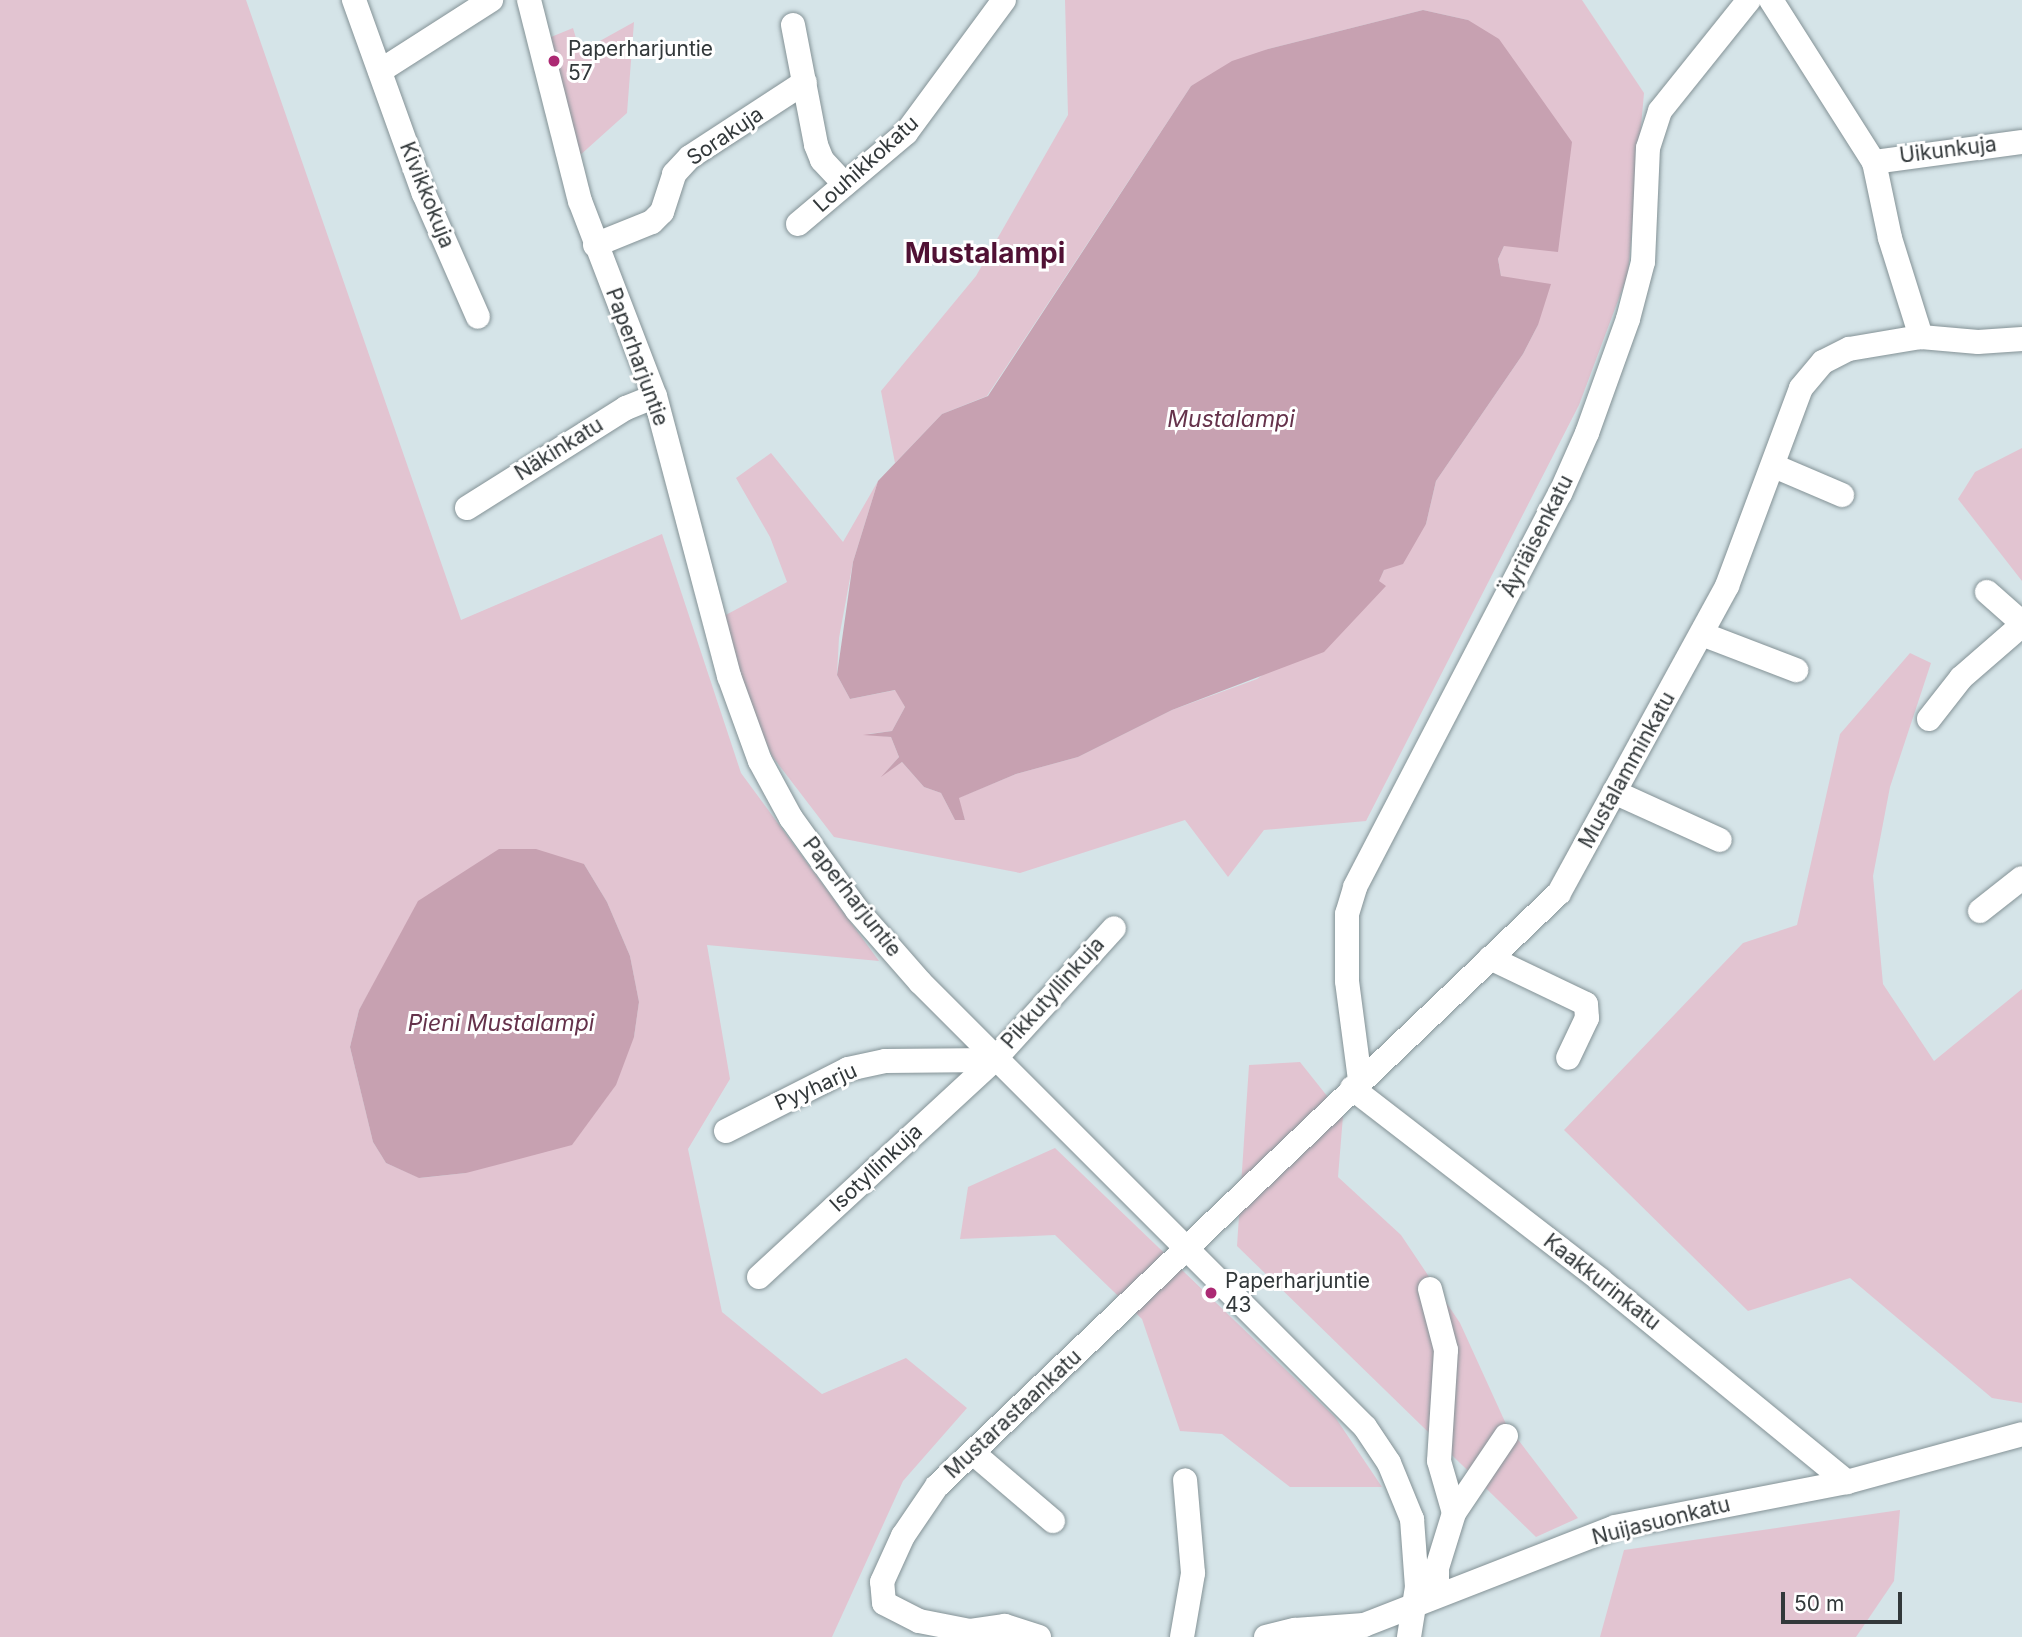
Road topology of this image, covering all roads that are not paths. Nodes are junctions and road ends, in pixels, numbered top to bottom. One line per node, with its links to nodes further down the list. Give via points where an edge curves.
1 (354, 0): 8 (street, Kivikkokuja)
2 (491, 0): 8 (street)
3 (529, 0): 14 (street, Paperharjuntie)
4 (1004, 0): 12 (street, Louhikkokatu, via 906,133)
5 (1749, 0): 35 (street, Äyriäisenkatu, via 1660,111 1648,148 1643,261 1628,319 1587,432 1560,495 1355,887 1347,914 1347,981)
6 (1771, 0): 11 (street)
7 (793, 24): 9 (street)
8 (380, 71): 15 (street, Kivikkokuja, via 424,194)
9 (805, 82): 12 (street, via 819,152); 14 (street, Sorakuja, via 690,157 674,174 662,212 652,222)
10 (2022, 142): 11 (street, Uikunkuja)
11 (1874, 162): 16 (street, via 1890,238)
12 (844, 184): 13 (street, Louhikkokatu)
13 (798, 225)
14 (595, 245): 18 (street, Paperharjuntie)
15 (478, 317)
16 (1922, 337): 17 (street, Mustalamminkatu, via 1978,342); 19 (street, Mustalamminkatu, via 1849,349 1823,362 1801,388)
17 (2022, 339)
18 (655, 396): 21 (street, Näkinkatu, via 626,408); 34 (street, Paperharjuntie, via 729,676 760,761 791,818 857,910)
19 (1774, 466): 20 (street); 24 (street, Mustalamminkatu, via 1749,538)
20 (1842, 495)
21 (467, 508)
22 (1987, 592): 23 (street)
23 (2022, 624): 26 (street, via 1961,678)
24 (1702, 634): 25 (street); 27 (street, Mustalamminkatu)
25 (1796, 670)
26 (1929, 719)
27 (1614, 792): 28 (street); 32 (street, Mustalamminkatu, via 1559,893)
28 (1720, 840)
29 (2022, 878): 30 (street)
30 (1980, 911)
31 (1114, 928): 34 (street, Pikkutyllinkuja)
32 (1490, 958): 33 (street, via 1586,1004 1587,1018); 35 (street, Mustalamminkatu)
33 (1568, 1058)
34 (994, 1060): 36 (street, Pyyharju, via 885,1061 848,1069); 37 (street, Paperharjuntie); 38 (street, Isotyllinkuja)
35 (1356, 1084): 37 (street, Mustalamminkatu); 44 (street, Kaakkurinkatu)
36 (726, 1131)
37 (1185, 1251): 42 (street, Mustarastaankatu); 48 (street, Paperharjuntie, via 1356,1418 1389,1462 1412,1519 1417,1546)
38 (759, 1277)
39 (1430, 1289): 45 (street, via 1446,1350 1439,1461)
40 (2022, 1434): 44 (street, Nuijasuonkatu)
41 (1506, 1436): 45 (street)
42 (973, 1453): 46 (street); 49 (street, Mustarastaankatu, via 937,1486 903,1536 882,1582 884,1604 919,1621 970,1631 1005,1626)
43 (1185, 1480): 50 (street, via 1193,1573)
44 (1847, 1482): 47 (street, Nuijasuonkatu, via 1615,1527)
45 (1454, 1513): 47 (street, via 1437,1567)
46 (1053, 1521)
47 (1437, 1595): 48 (street, Nuijasuonkatu)
48 (1414, 1604): 51 (street, Nuijasuonkatu, via 1364,1625); 52 (street, Paperharjuntie)
49 (1039, 1637)
50 (1182, 1637)
51 (1266, 1637)
52 (1409, 1637)

